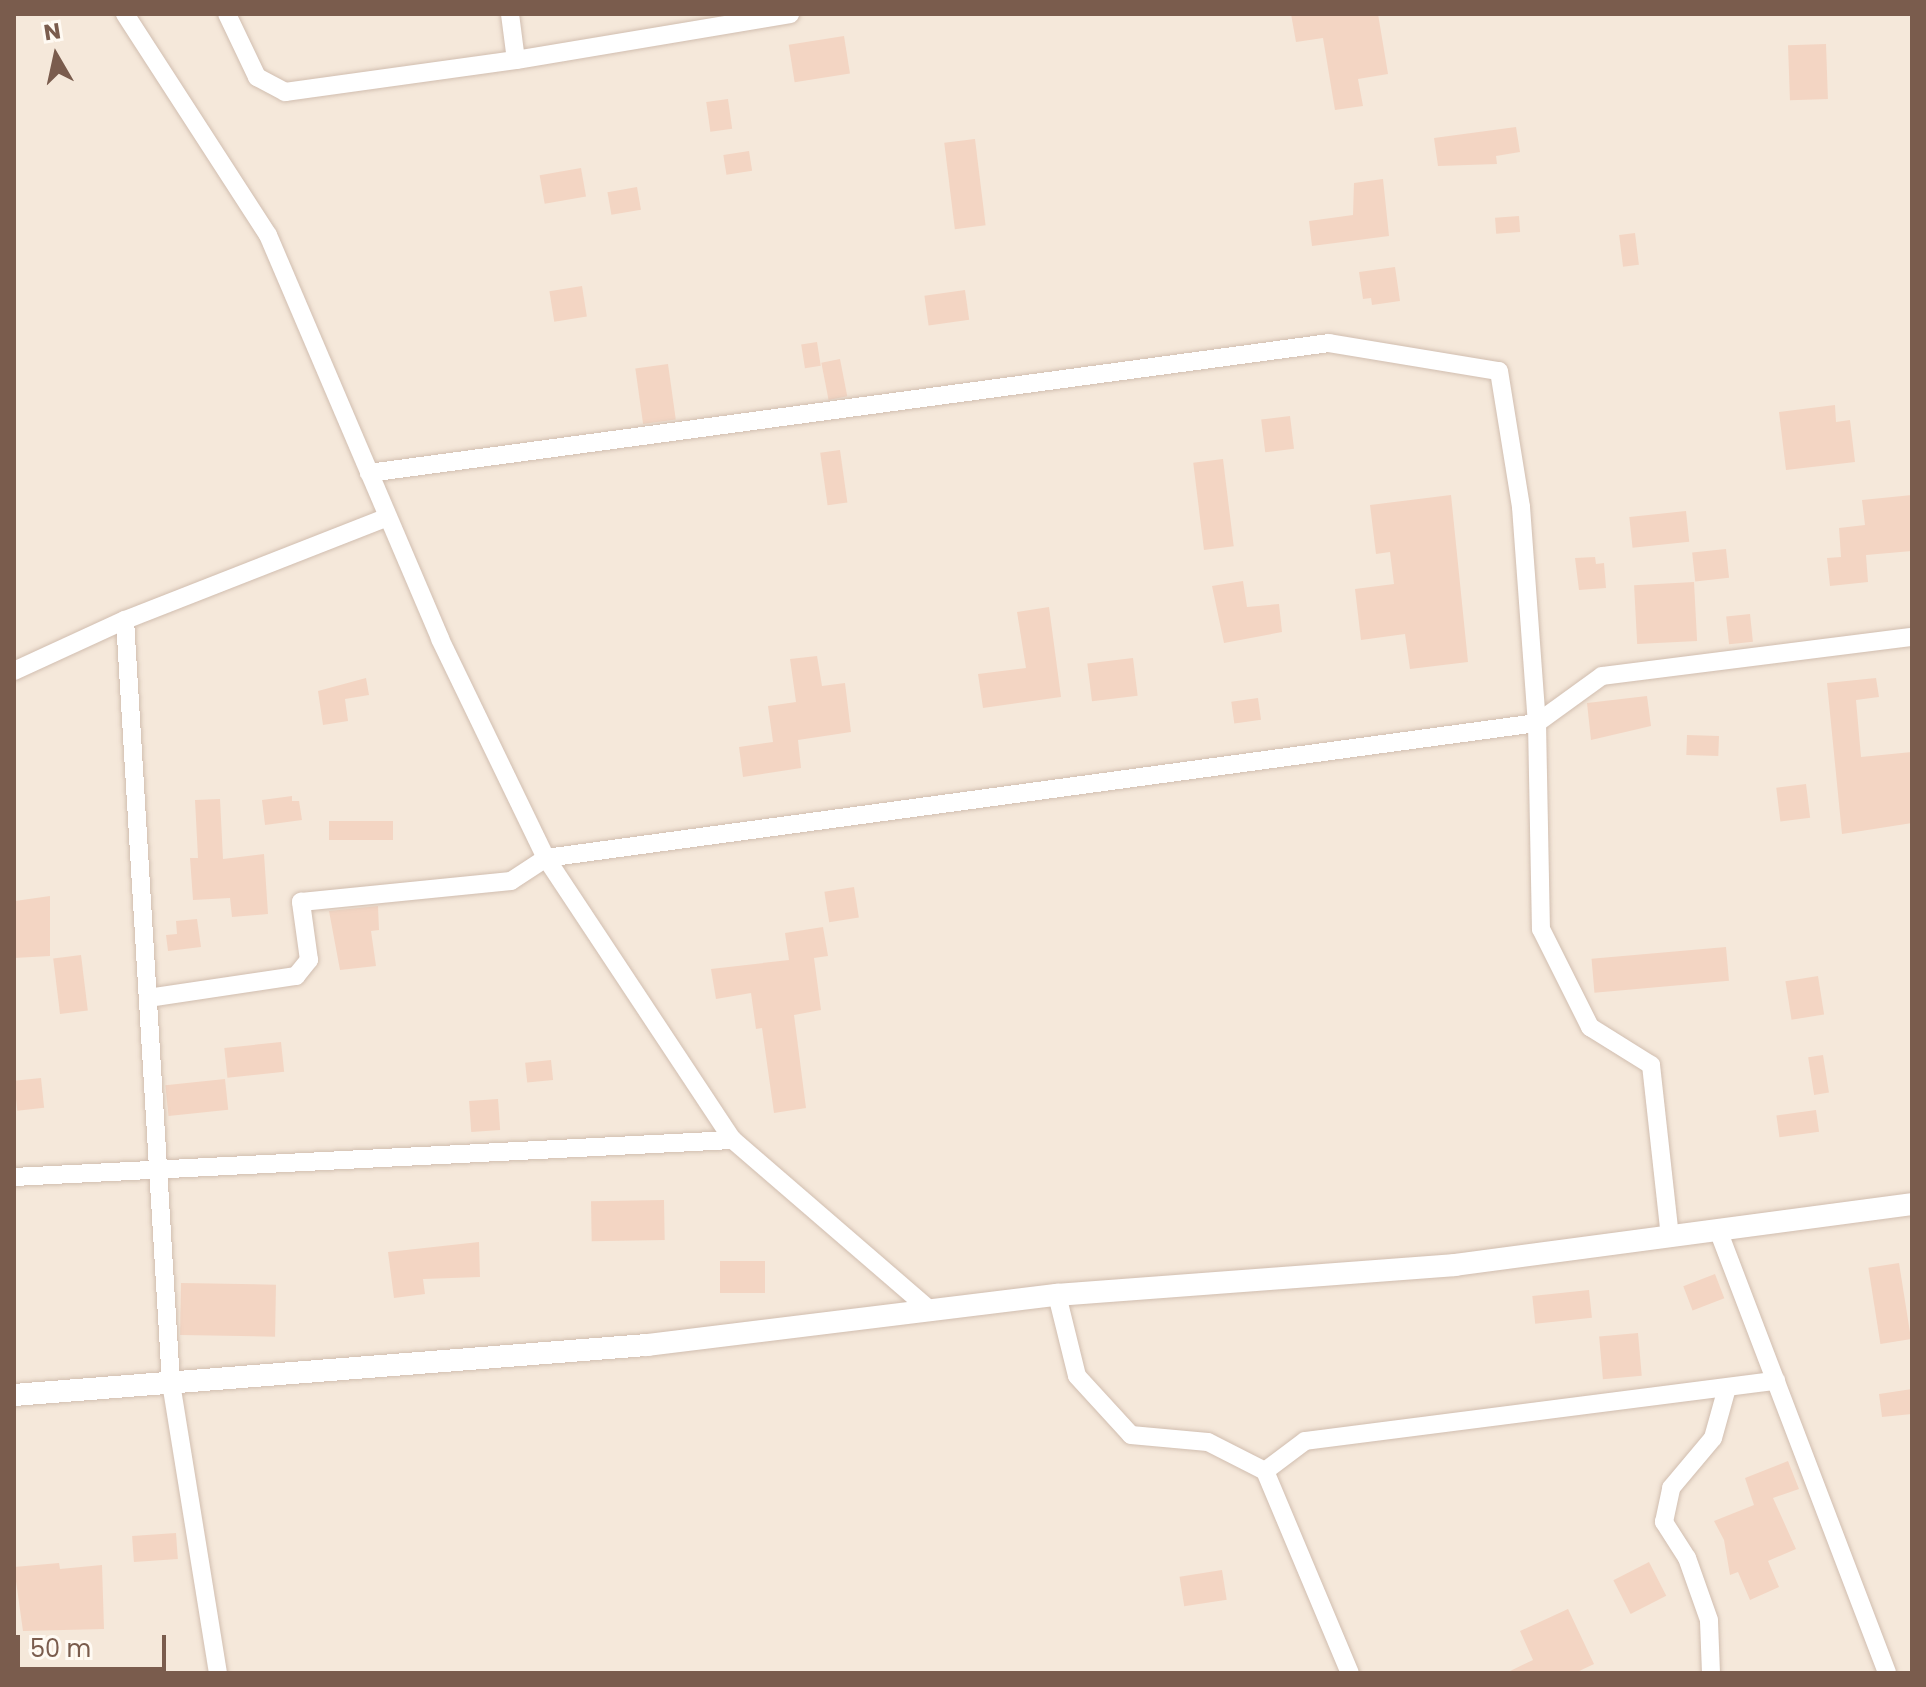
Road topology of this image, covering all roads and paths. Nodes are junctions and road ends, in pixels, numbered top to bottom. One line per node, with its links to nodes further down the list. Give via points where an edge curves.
1 (125, 14): 7 (street, via 268,235)
2 (227, 14): 6 (street, via 257,77 285,92)
3 (510, 14): 6 (street)
4 (790, 14): 5 (street)
5 (701, 22): 6 (street)
6 (516, 60)
7 (369, 473): 8 (street); 12 (street, via 1329,343 1499,371 1521,507)
8 (388, 517): 9 (street); 13 (street, via 440,639)
9 (125, 620): 11 (street); 14 (street)
10 (1912, 637): 12 (street, via 1602,676)
11 (14, 671)
12 (1537, 723): 13 (street); 20 (street, via 1541,929 1590,1027 1651,1065)
13 (546, 858): 14 (street, via 511,881 301,902 309,960 296,976); 15 (street)
14 (148, 998): 16 (street)
15 (733, 1140): 16 (street); 22 (street)
16 (158, 1170): 17 (street); 24 (street)
17 (14, 1177)
18 (1912, 1204): 19 (street)
19 (1718, 1230): 20 (street); 23 (street)
20 (1670, 1236): 21 (street, via 1455,1265)
21 (1057, 1295): 22 (street); 27 (street, via 1077,1376 1131,1435 1208,1442)
22 (930, 1310): 24 (street, via 647,1345)
23 (1776, 1381): 25 (street); 31 (street)
24 (171, 1383): 26 (street); 28 (street)
25 (1727, 1388): 27 (street, via 1305,1441); 30 (street, via 1713,1438 1671,1488 1664,1522 1687,1558 1709,1620)
26 (14, 1395)
27 (1265, 1471): 29 (street)
28 (218, 1673)
29 (1350, 1673)
30 (1711, 1673)
31 (1887, 1673)

